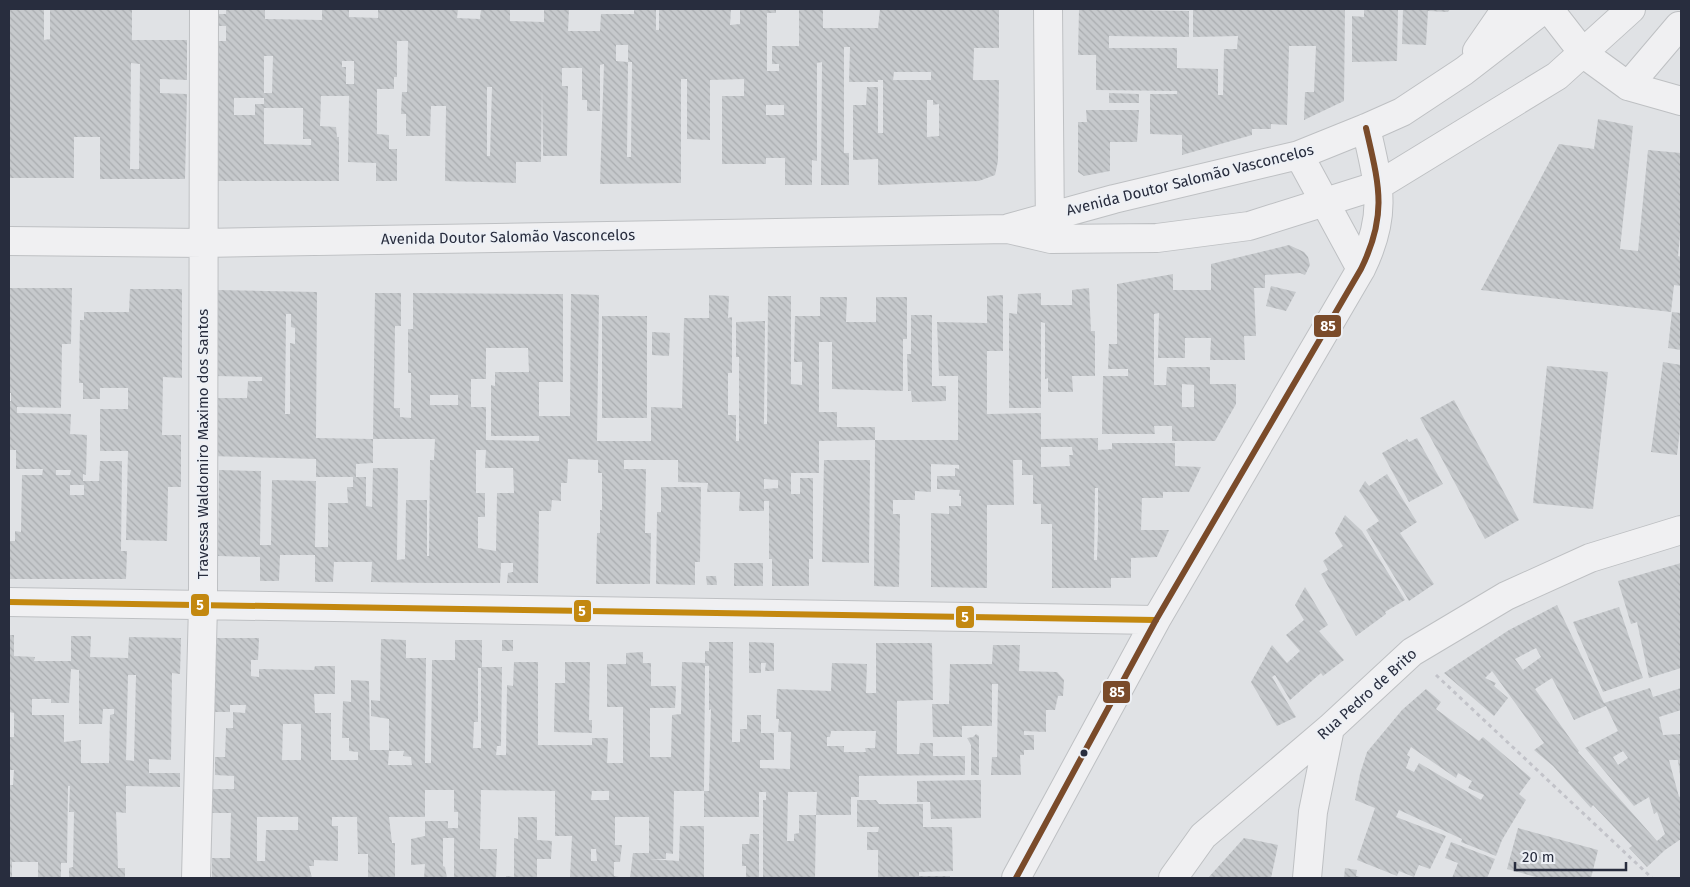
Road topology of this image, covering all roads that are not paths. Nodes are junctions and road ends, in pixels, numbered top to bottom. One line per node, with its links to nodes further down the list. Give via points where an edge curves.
1 (204, 9): 18 (street, Travessa Waldomiro Maximo dos Santos)
2 (1048, 9): 16 (street)
3 (1506, 9): 9 (street)
4 (1544, 9): 9 (street, Avenida Doutor Salomão Vasconcelos)
5 (1549, 9): 8 (street)
6 (1631, 9): 8 (street, Avenida Doutor Salomão Vasconcelos)
7 (1676, 21): 10 (street)
8 (1584, 54): 10 (street); 14 (street, Avenida Doutor Salomão Vasconcelos, via 1558,76)
9 (1464, 71): 12 (street, Avenida Doutor Salomão Vasconcelos, via 1402,112)
10 (1628, 86): 11 (street)
11 (1681, 101)
12 (1366, 128): 13 (street, Avenida Doutor Salomão Vasconcelos); 14 (street)
13 (1299, 154): 15 (street); 16 (street, Avenida Doutor Salomão Vasconcelos)
14 (1379, 185): 15 (street, Avenida Doutor Salomão Vasconcelos); 19 (street, via 1372,245)
15 (1325, 204): 16 (street, Avenida Doutor Salomão Vasconcelos, via 1249,226 1157,238); 19 (street)
16 (1050, 227): 18 (street, Avenida Doutor Salomão Vasconcelos)
17 (9, 241): 18 (street, Avenida Doutor Salomão Vasconcelos)
18 (203, 243): 22 (street, Travessa Waldomiro Maximo dos Santos)
19 (1361, 269): 23 (street)
20 (1681, 530): 24 (street, Rua Pedro de Brito, via 1590,558 1506,596 1412,652)
21 (9, 602): 22 (street)
22 (203, 605): 23 (street); 25 (street, Travessa Waldomiro Maximo dos Santos)
23 (1156, 620): 26 (street)
24 (1330, 728): 27 (street, Rua Pedro de Brito, via 1203,836); 28 (street, via 1314,812)
25 (196, 878)
26 (1016, 878)
27 (1173, 878)
28 (1307, 878)

